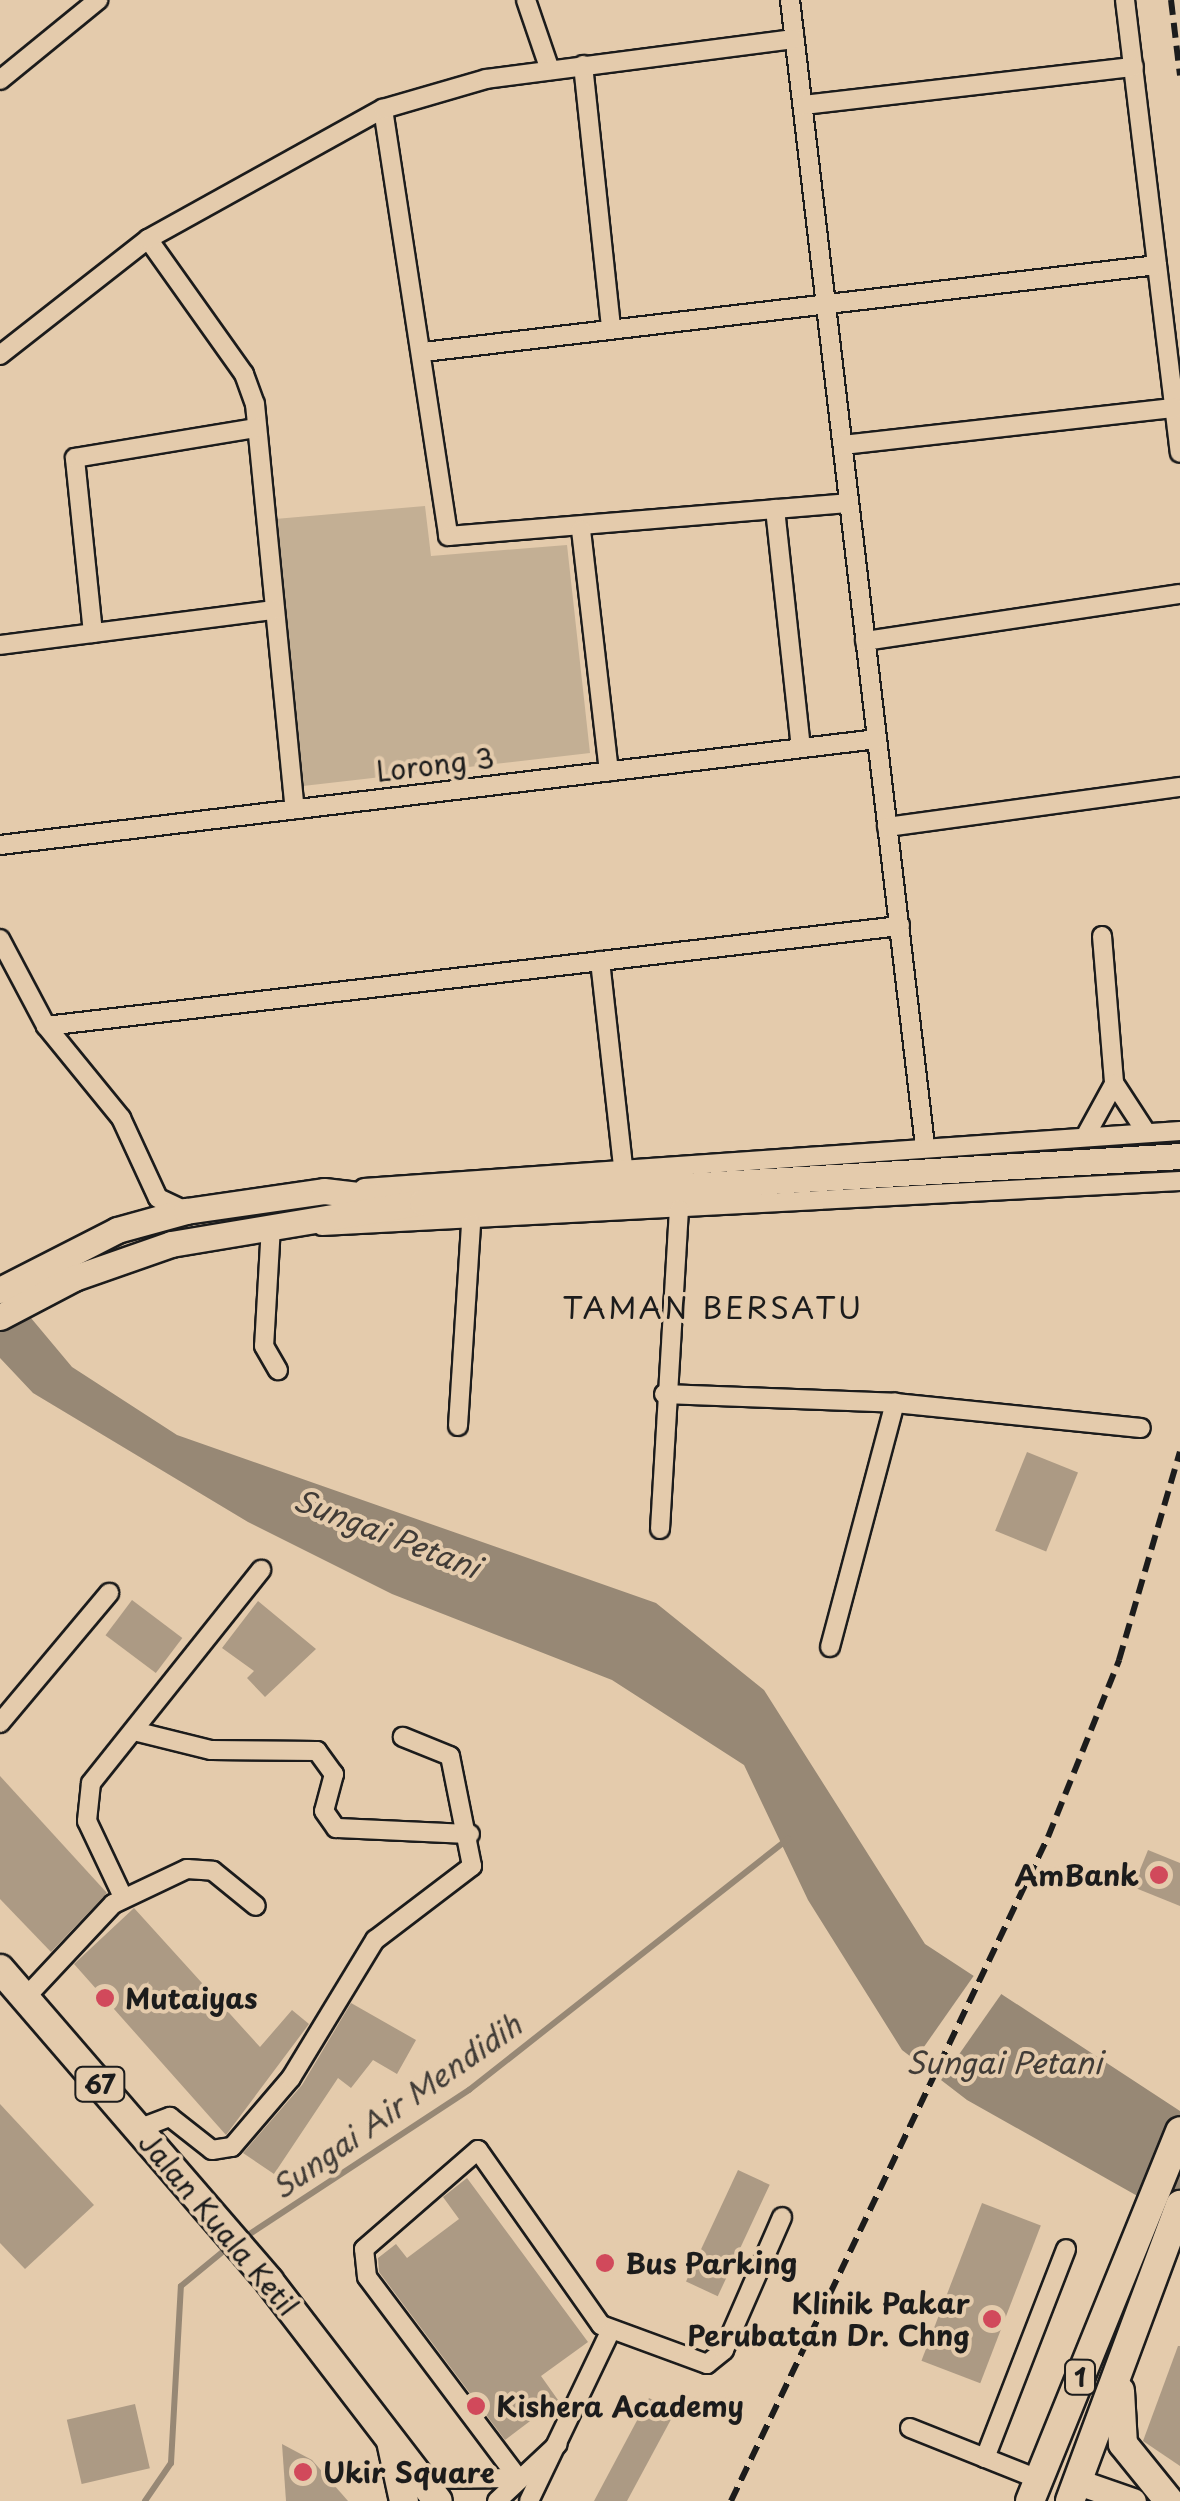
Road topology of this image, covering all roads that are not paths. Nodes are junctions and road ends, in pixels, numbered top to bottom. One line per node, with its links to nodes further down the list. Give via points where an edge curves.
1 (98, 0): 9 (street)
2 (526, 0): 8 (street)
3 (790, 0): 5 (street)
4 (1125, 0): 7 (street)
5 (794, 39): 6 (street); 10 (street)
6 (583, 64): 8 (street); 15 (street)
7 (1134, 68): 10 (street); 13 (street)
8 (550, 70): 11 (street)
9 (0, 80)
10 (804, 106): 14 (street)
11 (383, 109): 12 (street); 16 (street)
12 (148, 239): 17 (street); 19 (street, via 244,374)
13 (1157, 265): 14 (street); 18 (street)
14 (827, 306): 15 (street); 20 (street)
15 (611, 328): 16 (street)
16 (424, 352): 24 (street, via 448,536)
17 (0, 355)
18 (1175, 408): 20 (street); 21 (street)
19 (257, 428): 26 (street); 27 (street, via 75,458)
20 (842, 445): 22 (street)
21 (1180, 453)
22 (848, 503): 23 (street); 28 (street)
23 (775, 509): 24 (street); 31 (street)
24 (581, 530): 32 (street)
25 (1180, 594): 28 (street)
26 (276, 610): 27 (street); 34 (street)
27 (93, 633): 29 (street)
28 (865, 641): 30 (street)
29 (0, 645)
30 (877, 739): 31 (street, Lorong 3); 35 (street)
31 (800, 748): 32 (street, Lorong 3)
32 (608, 771): 34 (street, Lorong 3)
33 (1180, 787): 35 (street)
34 (295, 809): 36 (street, Lorong 3)
35 (887, 827): 37 (street)
36 (0, 844)
37 (900, 926): 40 (street); 46 (street)
38 (1102, 936): 42 (street)
39 (0, 939): 41 (street)
40 (600, 961): 41 (street); 48 (street)
41 (46, 1026): 53 (street, via 121,1118 158,1198)
42 (1114, 1084): 44 (street); 45 (street)
43 (1180, 1131): 44 (street)
44 (1146, 1132): 45 (street)
45 (1086, 1134): 46 (street)
46 (926, 1145): 48 (street)
47 (1180, 1156): 51 (street)
48 (623, 1168): 50 (street)
49 (1180, 1181): 52 (street)
50 (324, 1191): 51 (street); 53 (street)
51 (422, 1202): 54 (street)
52 (679, 1210): 55 (street); 61 (street)
53 (186, 1211): 57 (street)
54 (302, 1221): 55 (street); 56 (street)
55 (472, 1224): 63 (street)
56 (271, 1226): 57 (street); 60 (street, via 264,1346)
57 (69, 1267): 58 (street); 59 (street)
58 (0, 1290)
59 (0, 1317)
60 (278, 1370)
61 (664, 1394): 62 (street); 65 (street)
62 (895, 1404): 64 (street); 68 (street)
63 (458, 1426)
64 (1141, 1428)
65 (660, 1529)
66 (261, 1570): 70 (street)
67 (109, 1592): 69 (street)
68 (830, 1647)
69 (0, 1723)
70 (134, 1731): 72 (street, via 211,1750 317,1752 334,1774 324,1812 336,1828); 73 (street, via 105,1759 84,1804)
71 (403, 1737): 72 (street, via 450,1756)
72 (470, 1834): 77 (street, via 472,1866 375,1940 245,2136 222,2151 170,2116)
73 (123, 1897): 74 (street, via 201,1866); 76 (street)
74 (256, 1906)
75 (0, 1969): 76 (main road, Jalan Kuala Ketil / 67)
76 (26, 1998): 77 (main road, Jalan Kuala Ketil / 67)
77 (138, 2129): 87 (main road, Jalan Kuala Ketil / 67, via 270,2281)
78 (1180, 2130): 82 (main road, 1)
79 (1180, 2205): 82 (main road, 1)
80 (782, 2217): 83 (street, via 714,2361)
81 (1066, 2249): 88 (street)
82 (1145, 2258): 84 (main road, 1); 92 (main road, 1)
83 (610, 2332): 86 (street); 89 (street, via 478,2150 364,2250 367,2277)
84 (1121, 2365): 91 (main road, 1); 97 (main road, via 1123,2444)
85 (910, 2428): 88 (street)
86 (566, 2437): 89 (street); 95 (street)
87 (391, 2441): 90 (main road, Jalan Kuala Ketil / 67); 93 (main road, Jalan Kuala Ketil / 67)
88 (985, 2458): 92 (street)
89 (518, 2478): 90 (street); 94 (street)
90 (433, 2490)
91 (1074, 2492): 92 (main road, via 1058,2484); 96 (street)
92 (1039, 2494)
93 (404, 2501)
94 (497, 2501)
95 (529, 2501)
96 (1133, 2501)
97 (1169, 2501)

